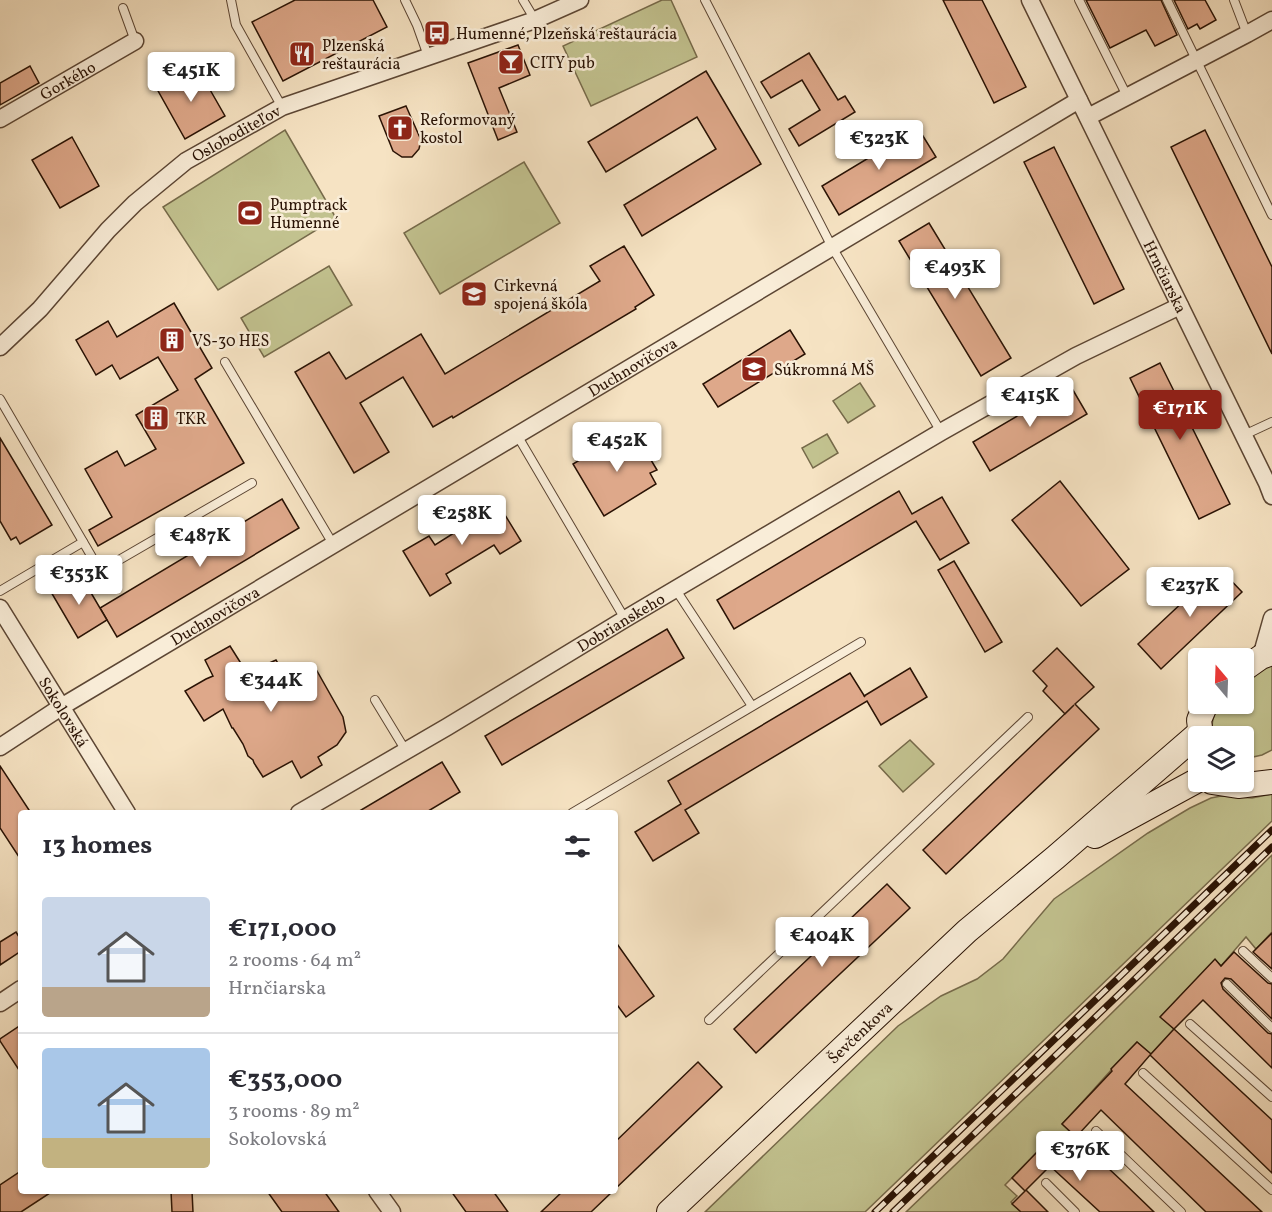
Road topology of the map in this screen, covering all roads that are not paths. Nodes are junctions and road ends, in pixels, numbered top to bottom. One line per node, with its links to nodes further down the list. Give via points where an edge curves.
1 (231, 0): 19 (lane, via 236,25)
2 (405, 0): 15 (lane)
3 (523, 0): 11 (lane)
4 (580, 0): 11 (street, Osloboditeľov)
5 (705, 0): 23 (lane)
6 (1030, 0): 18 (street, Hrnčiarska)
7 (1079, 0): 17 (lane)
8 (1167, 0): 16 (lane)
9 (1234, 0): 13 (lane)
10 (123, 8): 14 (lane)
11 (534, 20): 15 (street, Osloboditeľov)
12 (1272, 20): 13 (street)
13 (1247, 34): 16 (street)
14 (135, 41): 21 (street, Gorkého)
15 (428, 56): 19 (street, Osloboditeľov)
16 (1197, 60): 17 (street); 22 (lane)
17 (1127, 96): 20 (street)
18 (1079, 100): 20 (street, Hrnčiarska); 23 (street, Duchnovičova)
19 (282, 107): 25 (street, Osloboditeľov, via 186,161 135,203 40,309)
20 (1088, 117): 24 (street, Hrnčiarska)
21 (0, 119)
22 (1272, 214)
23 (832, 247): 29 (lane); 30 (street, Duchnovičova)
24 (1180, 306): 29 (street, Dobrianskeho, via 1076,356); 31 (street, Hrnčiarska)
25 (0, 347)
26 (225, 363): 35 (lane)
27 (0, 399): 34 (lane)
28 (1272, 422): 31 (lane)
29 (941, 432): 36 (street, Dobrianskeho)
30 (517, 435): 35 (street, Duchnovičova); 40 (lane)
31 (1244, 435): 33 (street, Hrnčiarska)
32 (252, 483): 34 (lane, via 100,571)
33 (1272, 496)
34 (83, 542): 37 (lane)
35 (333, 544): 45 (street, Duchnovičova)
36 (676, 590): 40 (street, Dobrianskeho); 44 (lane)
37 (0, 591)
38 (0, 608): 45 (street, Sokolovská)
39 (1272, 618): 42 (street)
40 (625, 619): 49 (street, Dobrianskeho)
41 (861, 642): 44 (lane)
42 (1259, 660)
43 (375, 700): 49 (lane)
44 (752, 706): 53 (lane)
45 (61, 707): 48 (street, Duchnovičova); 51 (street, Sokolovská)
46 (1028, 717): 60 (lane)
47 (1188, 744): 54 (main road, Ševčenkova)
48 (0, 747)
49 (405, 751): 52 (street, Dobrianskeho)
50 (1188, 785): 54 (main road, Ševčenkova)
51 (125, 810)
52 (304, 810)
53 (577, 810)
54 (1056, 857): 70 (main road, Ševčenkova, via 967,931)
55 (1244, 951): 56 (lane)
56 (1272, 978)
57 (1227, 984): 62 (lane)
58 (18, 991): 59 (street)
59 (0, 1003)
60 (709, 1020)
61 (1190, 1024): 64 (lane)
62 (1272, 1028)
63 (1143, 1073): 67 (lane)
64 (1272, 1097)
65 (1096, 1131): 72 (lane)
66 (1046, 1183): 71 (lane)
67 (1272, 1190)
68 (379, 1194): 69 (street)
69 (392, 1212)
70 (669, 1212)
71 (1075, 1212)
72 (1181, 1212)

